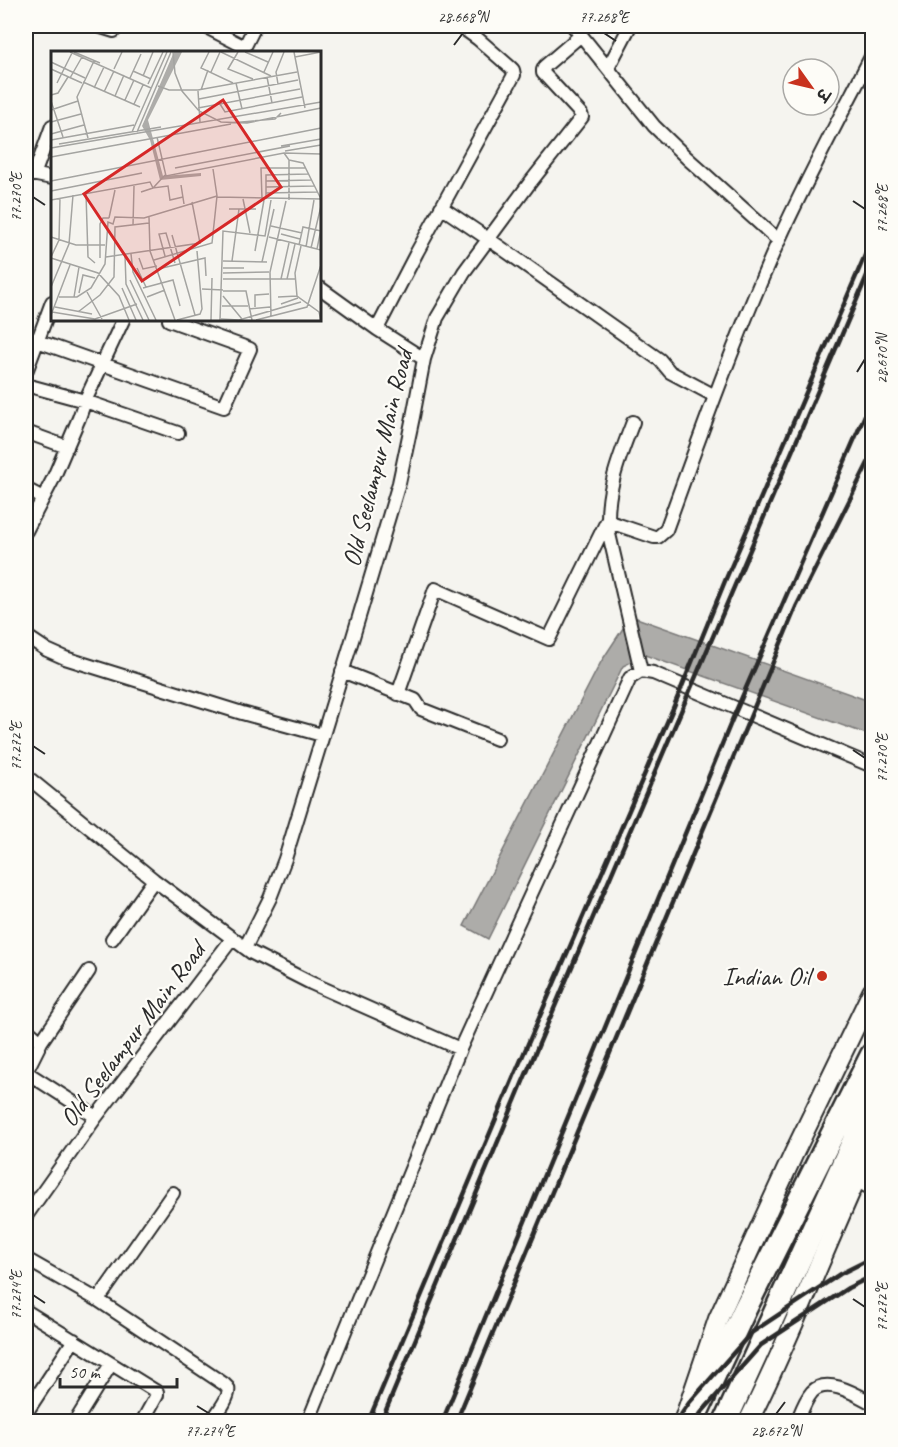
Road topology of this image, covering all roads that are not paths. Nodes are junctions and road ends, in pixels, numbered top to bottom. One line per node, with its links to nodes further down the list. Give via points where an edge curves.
1 (98, 26): 7 (street)
2 (204, 26): 8 (street)
3 (255, 26): 8 (street)
4 (460, 26): 14 (street, via 510,67 514,75)
5 (630, 26): 10 (street)
6 (577, 30): 10 (street); 15 (street, Old Seelampur Main Road, via 543,70 582,117)
7 (114, 31)
8 (243, 50)
9 (873, 55): 16 (street)
10 (608, 68): 16 (street, via 654,126)
11 (51, 128): 12 (street)
12 (30, 174): 13 (street)
13 (51, 178)
14 (441, 207): 15 (street); 21 (street)
15 (489, 239): 23 (street, Old Seelampur Main Road, via 437,318); 27 (street, via 660,360 670,372)
16 (778, 241): 27 (street)
17 (321, 289): 21 (street)
18 (51, 304): 22 (street)
19 (123, 321): 24 (street)
20 (172, 321): 24 (street, via 250,349 224,407)
21 (377, 328): 23 (street)
22 (32, 338): 24 (street); 25 (street)
23 (424, 359): 39 (street, Old Seelampur Main Road, via 399,483)
24 (103, 363): 28 (street)
25 (26, 372)
26 (26, 386): 28 (street)
27 (715, 396): 35 (street, via 663,534 654,537)
28 (85, 401): 31 (street); 32 (street)
29 (633, 422): 35 (street, via 612,479)
30 (26, 432): 32 (street)
31 (178, 433)
32 (67, 447): 34 (street)
33 (26, 489): 34 (street)
34 (43, 498): 36 (street)
35 (607, 521): 38 (street); 40 (street, via 549,639 435,589)
36 (26, 531)
37 (26, 636): 41 (street, via 65,658)
38 (640, 666): 43 (street); 53 (street, via 626,686)
39 (342, 671): 40 (street); 41 (street, Old Seelampur Main Road)
40 (398, 694): 42 (street, via 415,700 421,708)
41 (322, 735): 48 (street, Old Seelampur Main Road, via 285,859)
42 (497, 739)
43 (873, 766)
44 (26, 776): 45 (street)
45 (154, 880): 46 (street); 47 (street)
46 (229, 936): 48 (street, Old Seelampur Main Road); 57 (street, Old Seelampur Main Road)
47 (112, 939)
48 (245, 948): 53 (street, via 311,983)
49 (89, 971): 52 (street)
50 (873, 992): 67 (main road, via 718,1319)
51 (26, 1029): 52 (street)
52 (41, 1042): 55 (street)
53 (460, 1049): 76 (street)
54 (873, 1055): 67 (highway, via 745,1309)
55 (26, 1072): 57 (street)
56 (873, 1101): 72 (highway)
57 (96, 1117): 62 (street, Old Seelampur Main Road)
58 (873, 1144): 59 (main road)
59 (855, 1180): 60 (street); 72 (main road, via 771,1376)
60 (873, 1189)
61 (173, 1193): 64 (street)
62 (26, 1216)
63 (26, 1259): 64 (street)
64 (98, 1300): 75 (street, via 228,1388)
65 (26, 1312): 66 (street)
66 (74, 1340): 68 (street); 70 (street)
67 (719, 1344): 71 (main road); 71 (highway, via 706,1390)
68 (111, 1364): 73 (street); 74 (street, via 157,1392)
69 (873, 1403): 77 (street, via 837,1387 823,1386 813,1391)
70 (26, 1413)
71 (685, 1420)
72 (733, 1421)
73 (75, 1422)
74 (142, 1422)
75 (212, 1422)
76 (308, 1422)
77 (797, 1422)

